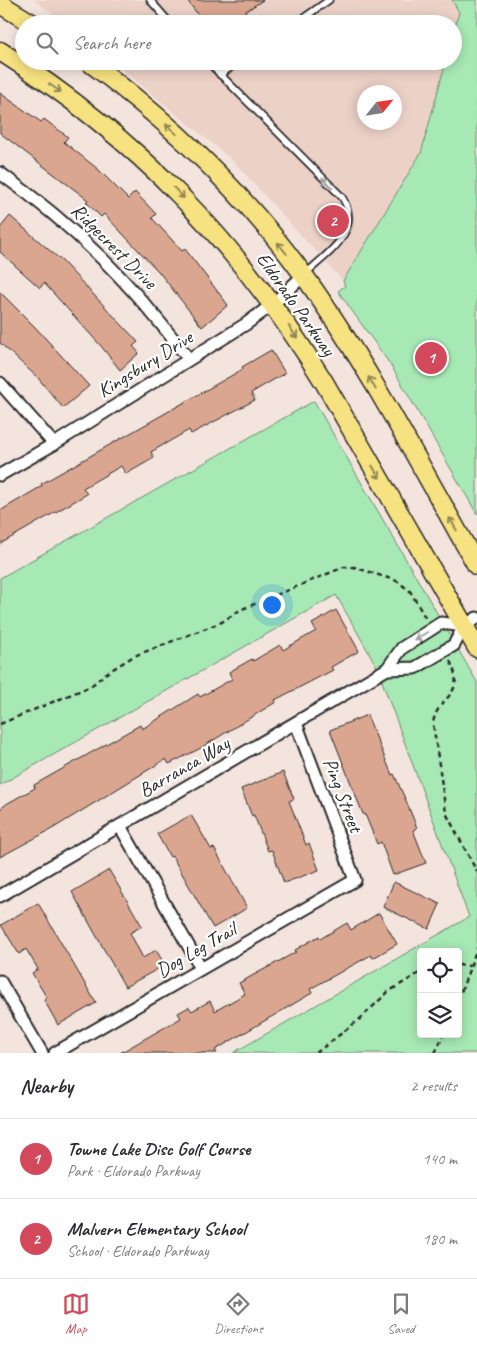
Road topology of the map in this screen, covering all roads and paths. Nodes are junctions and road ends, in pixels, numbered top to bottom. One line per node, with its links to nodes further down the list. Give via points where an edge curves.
1 (150, 0): 5 (lane)
2 (329, 0): 6 (lane)
3 (0, 4): 4 (main road)
4 (19, 15)
5 (163, 15)
6 (308, 15)
7 (0, 51): 8 (main road, Eldorado Parkway, one-way to 8)
8 (15, 61)
9 (28, 70): 16 (main road, Eldorado Parkway, one-way to 16, via 64,94 164,178 219,235)
10 (99, 70): 15 (main road, Eldorado Parkway, one-way to 10, via 213,169 148,108)
11 (215, 70): 13 (lane)
12 (227, 70): 13 (lane)
13 (220, 75): 15 (lane, one-way to 13, via 346,233 348,206)
14 (0, 173): 17 (street, Ridgecrest Drive, via 57,215 108,263 152,311)
15 (304, 276): 16 (street, Kingsbury Drive); 21 (main road, Eldorado Parkway, one-way to 15, via 365,370)
16 (273, 304): 17 (street, Kingsbury Drive); 23 (main road, Eldorado Parkway, one-way to 23)
17 (188, 358): 19 (street, Kingsbury Drive)
18 (0, 383): 19 (street)
19 (54, 444): 20 (street, Kingsbury Drive)
20 (0, 475)
21 (477, 566)
22 (428, 622): 28 (path, via 410,591 397,581 354,567 344,567 240,610 222,622 134,656 92,686)
23 (471, 622): 24 (main road, Eldorado Parkway); 26 (street, Barranca Way, via 454,645 415,668); 26 (street, Barranca Way, one-way to 26, via 441,623 402,648)
24 (477, 648)
25 (451, 664): 30 (path, via 456,676 455,687 434,715 435,739 446,813)
26 (387, 669): 27 (street, Barranca Way)
27 (296, 723): 29 (street, Barranca Way); 31 (street, Ping Street)
28 (0, 724)
29 (120, 826): 32 (street, Barranca Way); 36 (street)
30 (477, 872)
31 (355, 880): 36 (street, Dog Leg Trail)
32 (0, 896)
33 (477, 948): 35 (path)
34 (462, 965): 35 (path)
35 (470, 966): 39 (path)
36 (201, 968): 42 (street, Dog Leg Trail)
37 (417, 974): 43 (path, via 388,992 360,1019)
38 (0, 981): 41 (street)
39 (460, 993)
40 (442, 1038): 44 (path)
41 (42, 1053)
42 (55, 1053)
43 (316, 1053)
44 (435, 1053)

